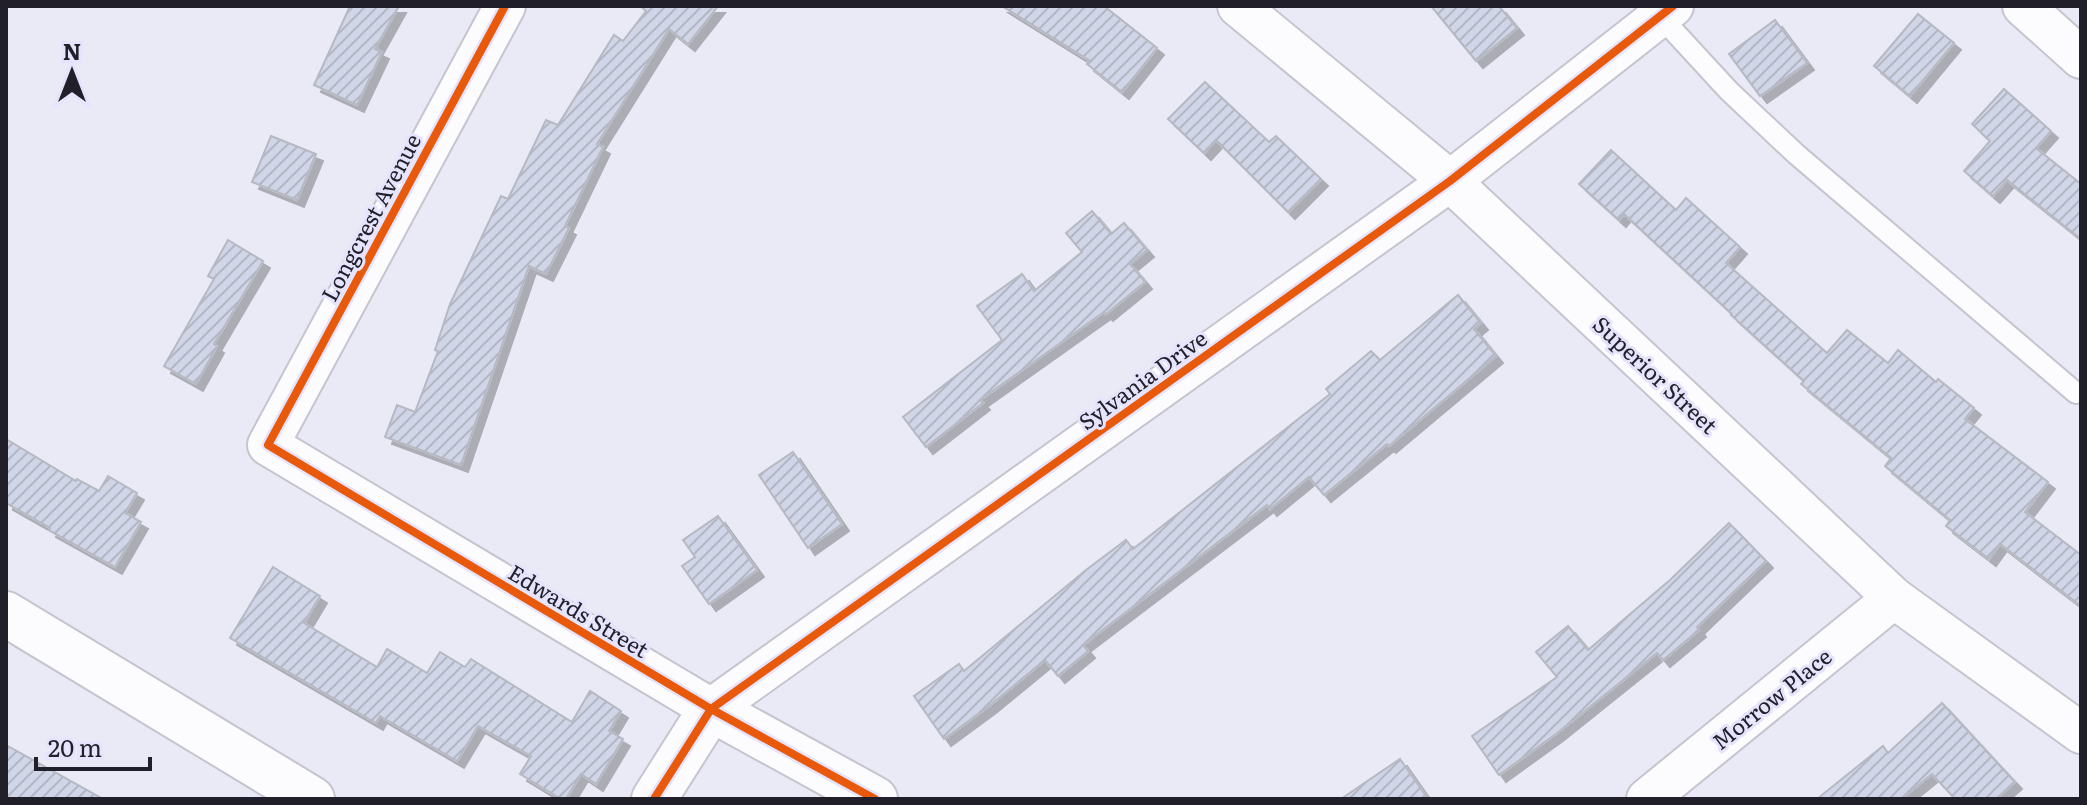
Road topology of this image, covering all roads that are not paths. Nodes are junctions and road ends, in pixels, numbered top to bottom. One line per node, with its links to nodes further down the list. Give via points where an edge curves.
1 (505, 6): 8 (street, Longcrest Avenue)
2 (1238, 6): 6 (street, Superior Street)
3 (2023, 6): 5 (street)
4 (1666, 11): 6 (street, Sylvania Drive); 7 (lane, via 1729,91 1796,154)
5 (2081, 58)
6 (1450, 181): 9 (street, Superior Street); 11 (street, Sylvania Drive)
7 (2076, 393)
8 (268, 445): 11 (street, Edwards Street)
9 (1894, 598): 12 (street, Superior Street); 16 (street, Morrow Place)
10 (6, 614): 13 (street)
11 (711, 709): 14 (street, Sylvania Drive); 15 (street, Edwards Street)
12 (2081, 733)
13 (312, 799)
14 (654, 799)
15 (875, 799)
16 (1647, 799)

